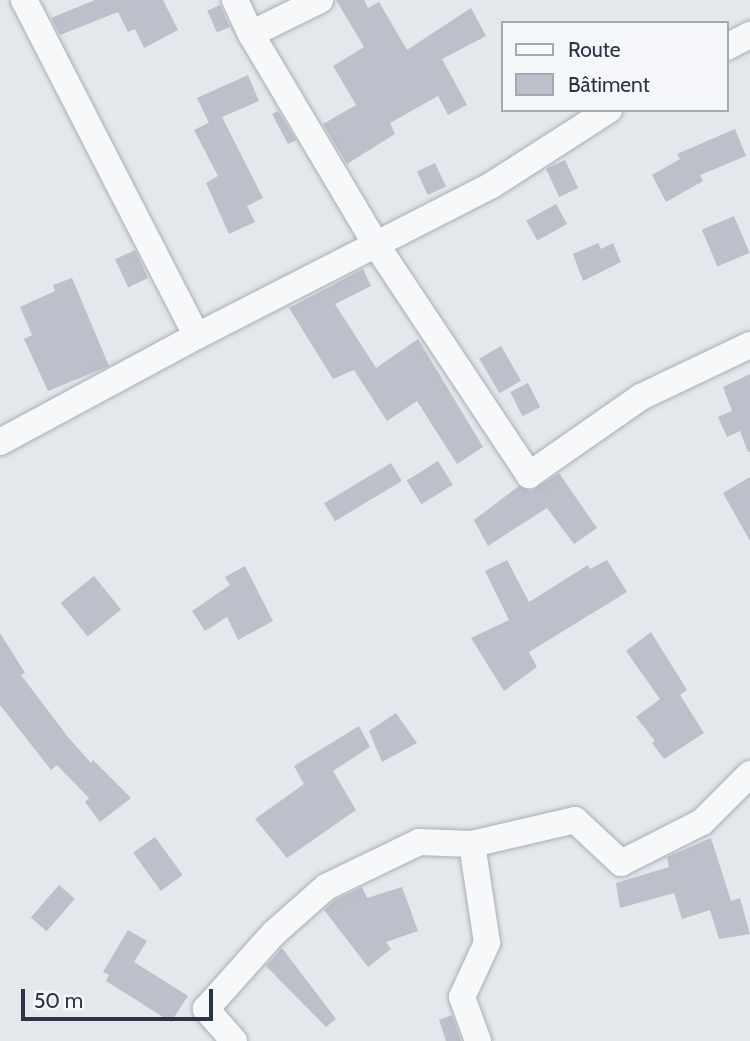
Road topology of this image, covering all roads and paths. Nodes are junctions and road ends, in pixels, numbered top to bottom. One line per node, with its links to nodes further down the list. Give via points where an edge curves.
1 (24, 0): 9 (street)
2 (235, 0): 4 (street)
3 (320, 0): 4 (street)
4 (251, 34): 8 (street)
5 (750, 35): 6 (street)
6 (729, 46)
7 (606, 112): 8 (street, via 492,185)
8 (377, 246): 9 (street); 10 (street, via 529,475 641,397)
9 (197, 336): 11 (street)
10 (750, 345)
11 (0, 442)
12 (750, 774): 13 (street, via 702,822 621,863 575,820)
13 (472, 844): 14 (street, via 419,842 326,887 274,933 206,1009); 15 (street, via 487,943 462,997)
14 (234, 1041)
15 (478, 1041)

